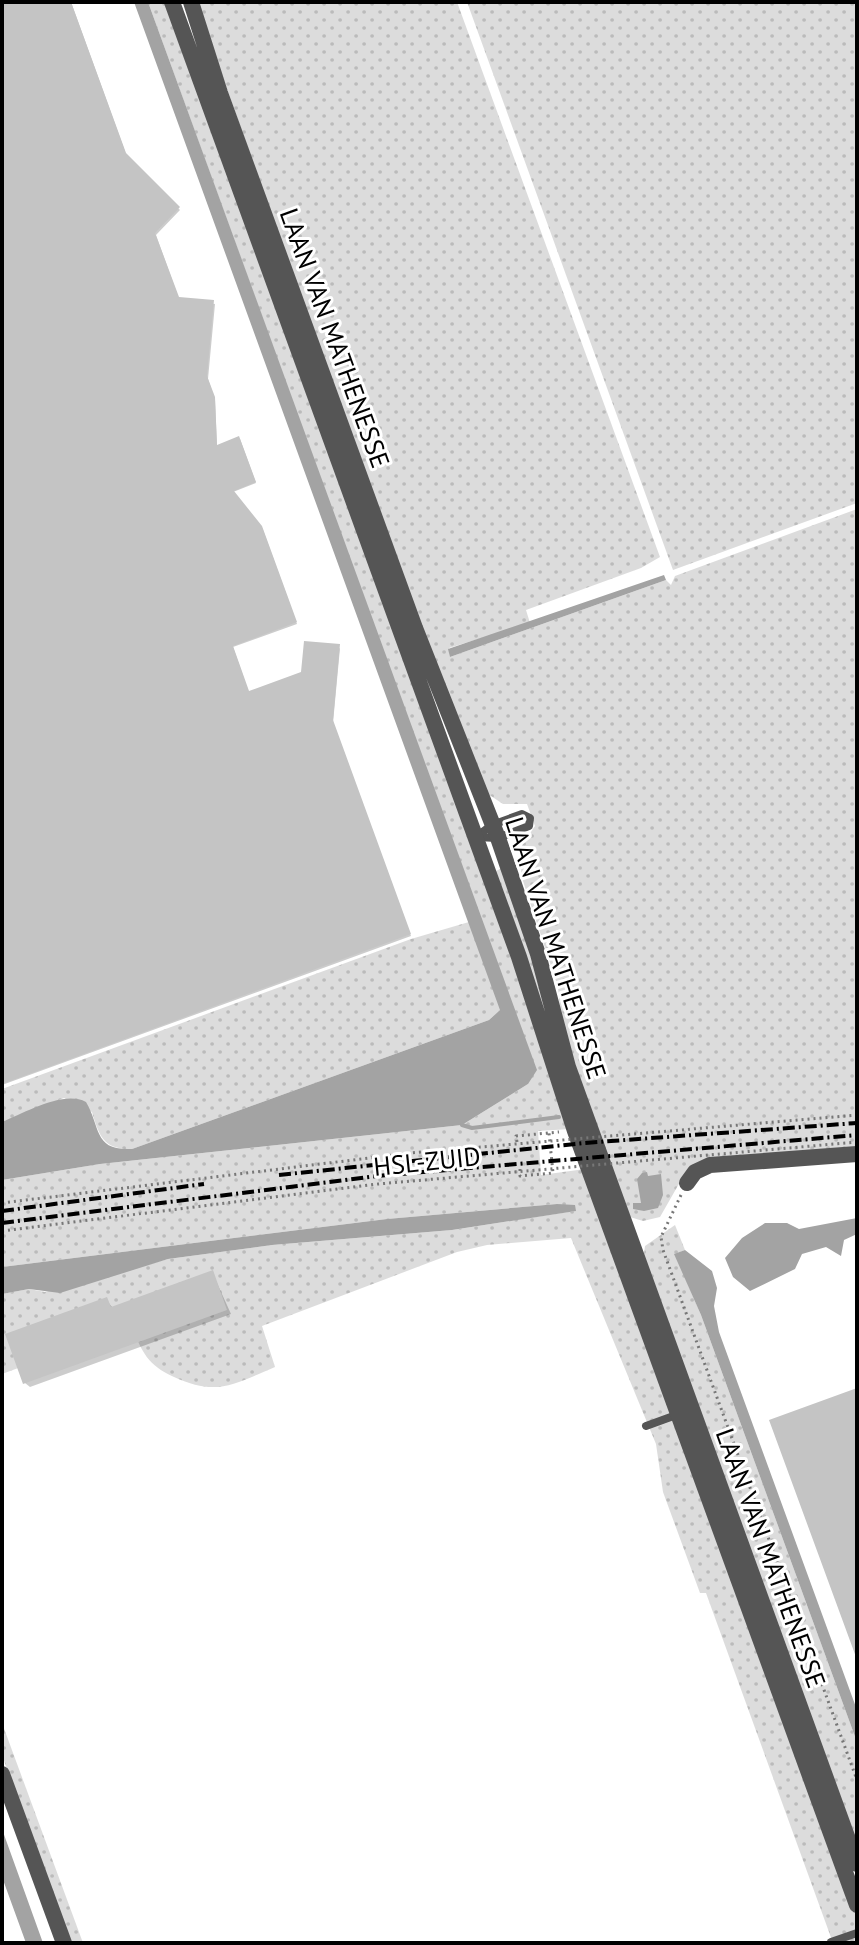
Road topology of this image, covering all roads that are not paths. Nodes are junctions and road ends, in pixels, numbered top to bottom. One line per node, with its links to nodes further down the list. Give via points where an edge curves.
1 (172, 2): 4 (street, LAAN VAN MATHENESSE)
2 (191, 2): 3 (street, LAAN VAN MATHENESSE, via 415,628)
3 (495, 832): 4 (lane); 4 (lane); 7 (street, LAAN VAN MATHENESSE)
4 (476, 837): 7 (street, LAAN VAN MATHENESSE, via 559,1084)
5 (857, 1154): 6 (street, via 710,1165)
6 (687, 1183)
7 (685, 1412): 8 (lane); 10 (street, LAAN VAN MATHENESSE); 11 (street, LAAN VAN MATHENESSE)
8 (646, 1426)
9 (2, 1774): 14 (street)
10 (857, 1864)
11 (857, 1905)
12 (857, 1933): 13 (lane)
13 (831, 1942)
14 (64, 1943)

